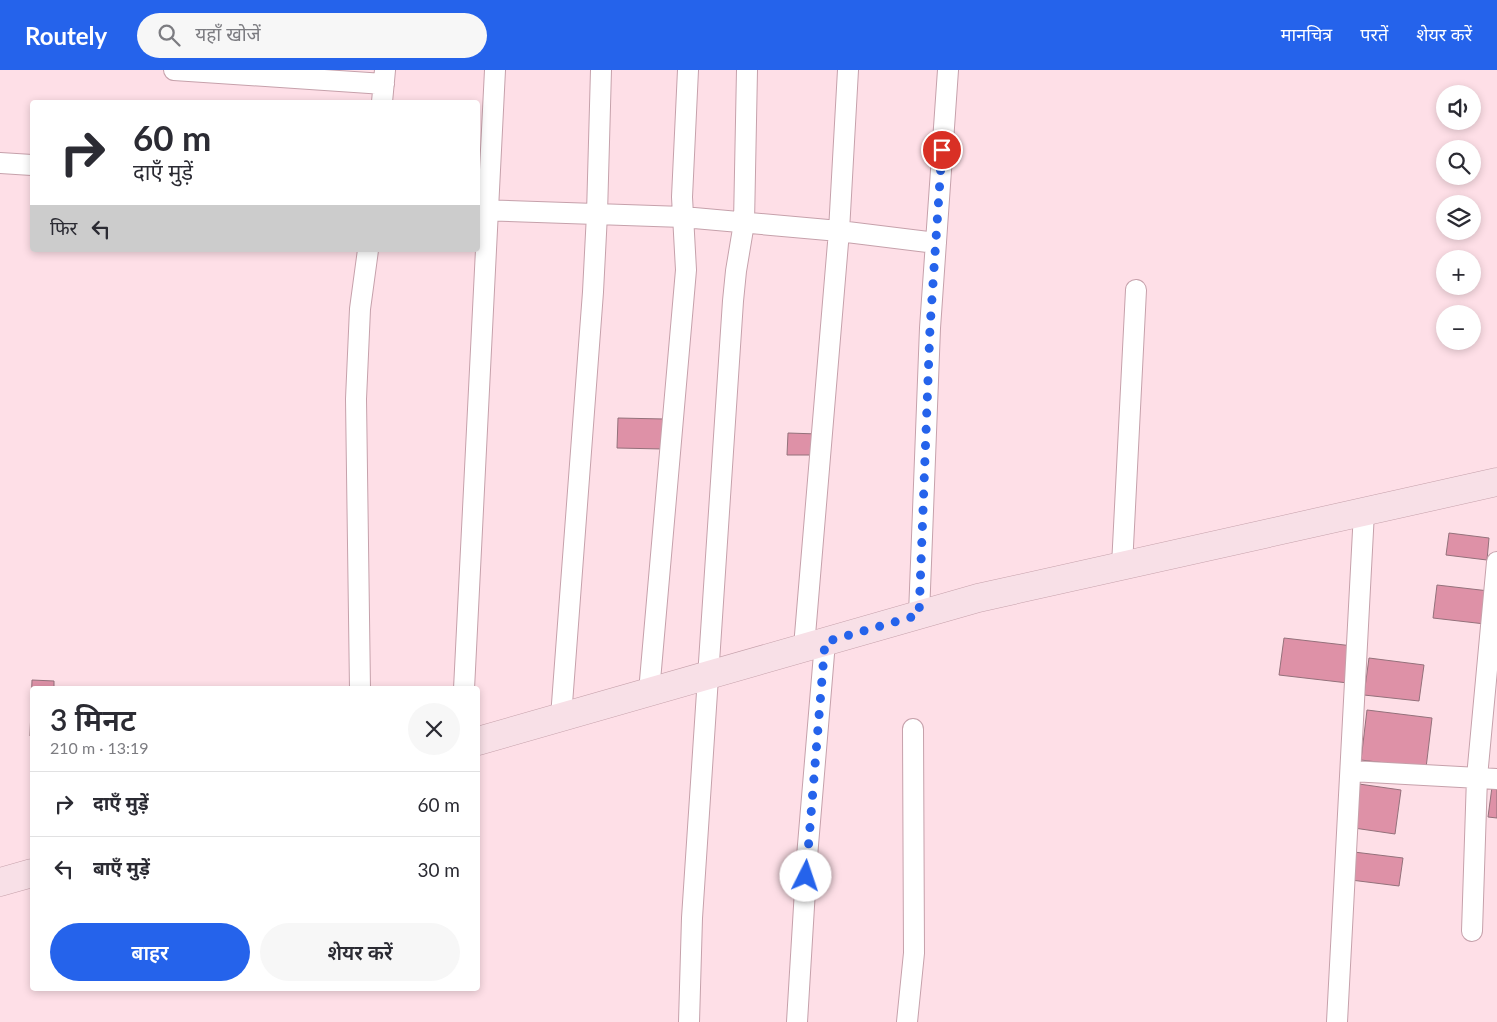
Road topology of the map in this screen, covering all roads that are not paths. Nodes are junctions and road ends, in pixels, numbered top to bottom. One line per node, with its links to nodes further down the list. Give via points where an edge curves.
1 (174, 70): 8 (street)
2 (495, 70): 11 (street)
3 (601, 70): 12 (street)
4 (688, 70): 13 (street)
5 (747, 70): 14 (street)
6 (848, 70): 15 (street)
7 (948, 70): 16 (street)
8 (384, 86)
9 (0, 163): 10 (street)
10 (30, 165)
11 (483, 211): 12 (street); 27 (street)
12 (597, 214): 13 (street); 29 (street)
13 (683, 217): 14 (street); 28 (street, via 686,270)
14 (744, 223): 15 (street); 25 (street, via 733,301)
15 (839, 231): 16 (street); 24 (street)
16 (936, 243): 23 (street)
17 (368, 252): 26 (street, via 360,309 356,398)
18 (1136, 290): 22 (street)
19 (1497, 482): 20 (street)
20 (1364, 512): 22 (street); 32 (street)
21 (1497, 562): 33 (street)
22 (1122, 566): 23 (street, via 978,598)
23 (919, 615): 24 (street)
24 (814, 644): 25 (street); 38 (street, via 807,857)
25 (708, 675): 28 (street); 37 (street, via 692,918)
26 (360, 686)
27 (464, 686)
28 (649, 692): 29 (street)
29 (561, 717): 31 (street)
30 (913, 729): 39 (street, via 914,953)
31 (480, 740)
32 (1351, 771): 33 (street); 40 (street)
33 (1487, 778): 36 (street)
34 (30, 873): 35 (street)
35 (0, 882)
36 (1472, 931)
37 (689, 1022)
38 (797, 1022)
39 (907, 1022)
40 (1336, 1022)

